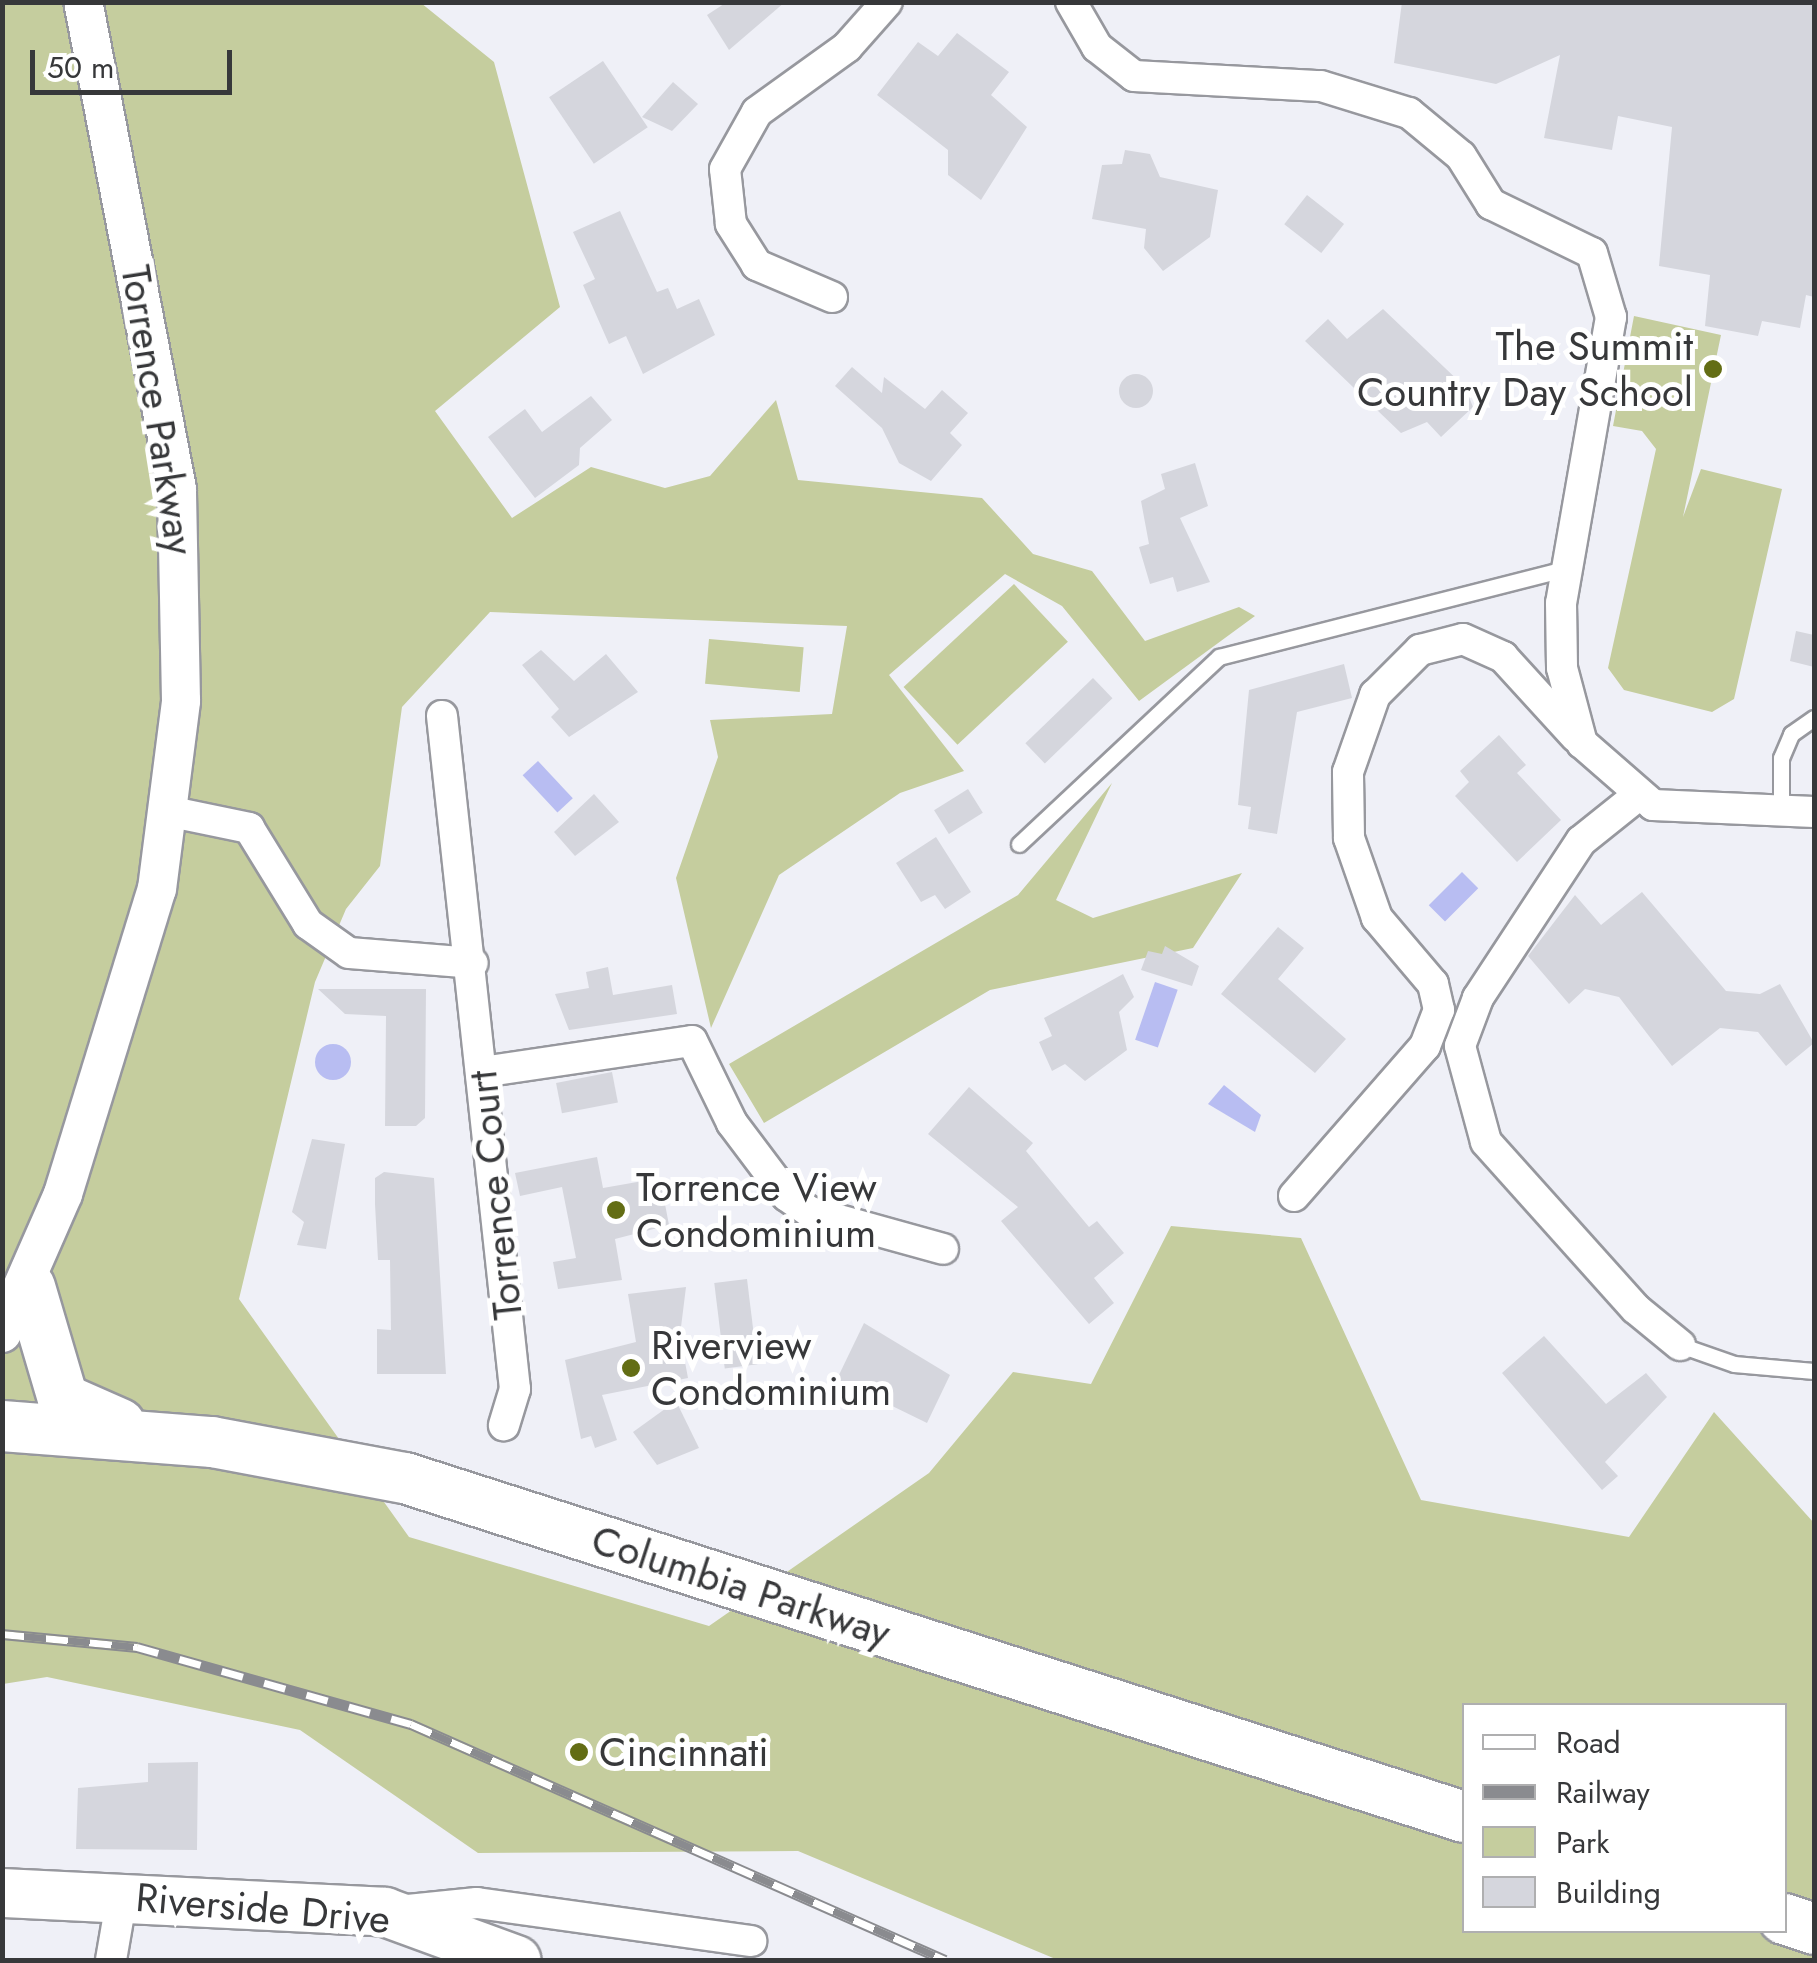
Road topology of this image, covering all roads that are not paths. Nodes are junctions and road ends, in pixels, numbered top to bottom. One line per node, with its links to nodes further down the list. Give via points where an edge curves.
1 (82, 2): 11 (street, Torrence Parkway, via 177,490 184,591)
2 (886, 2): 4 (street, via 847,48 757,112 724,168 731,224 757,265)
3 (1071, 2): 5 (street, via 1097,47 1134,76 1322,86 1409,113 1461,156 1491,204 1592,253 1611,316)
4 (832, 297)
5 (1563, 569): 8 (street, via 1562,668); 13 (lane, via 1219,656)
6 (442, 716): 14 (street, Torrence Court)
7 (1814, 718): 10 (lane, via 1791,734 1782,758)
8 (1582, 742): 9 (street); 16 (street, via 1503,657 1463,639 1420,650 1375,695 1348,772 1349,838 1376,918 1433,984 1439,1010 1425,1046)
9 (1636, 797): 10 (street, via 1684,810); 20 (street, via 1580,841 1478,998 1460,1046 1486,1142 1636,1309)
10 (1781, 811): 12 (street)
11 (172, 812): 14 (street, via 248,828 308,924 350,953); 18 (street, Torrence Parkway, via 157,889)
12 (1814, 812)
13 (1019, 844)
14 (472, 962): 15 (street, Torrence Court)
15 (482, 1072): 17 (street, via 692,1041 732,1123 787,1196 810,1212); 22 (street, Torrence Court, via 515,1389)
16 (1294, 1196)
17 (944, 1249)
18 (30, 1287): 19 (street, Torrence Parkway); 24 (highway, via 63,1399)
19 (2, 1333)
20 (1680, 1345): 21 (lane, via 1751,1367)
21 (1814, 1371)
22 (504, 1425)
23 (2, 1426): 24 (highway, Columbia Parkway)
24 (178, 1438): 25 (highway, Columbia Parkway, via 406,1478)
25 (1462, 1816)
26 (2, 1892): 27 (main road, Riverside Drive)
27 (122, 1896): 28 (main road, Riverside Drive); 32 (street)
28 (385, 1912): 31 (street, via 477,1902); 33 (main road, Riverside Drive)
29 (1787, 1920): 30 (highway)
30 (1814, 1929)
31 (751, 1941)
32 (111, 1960)
33 (516, 1960)

